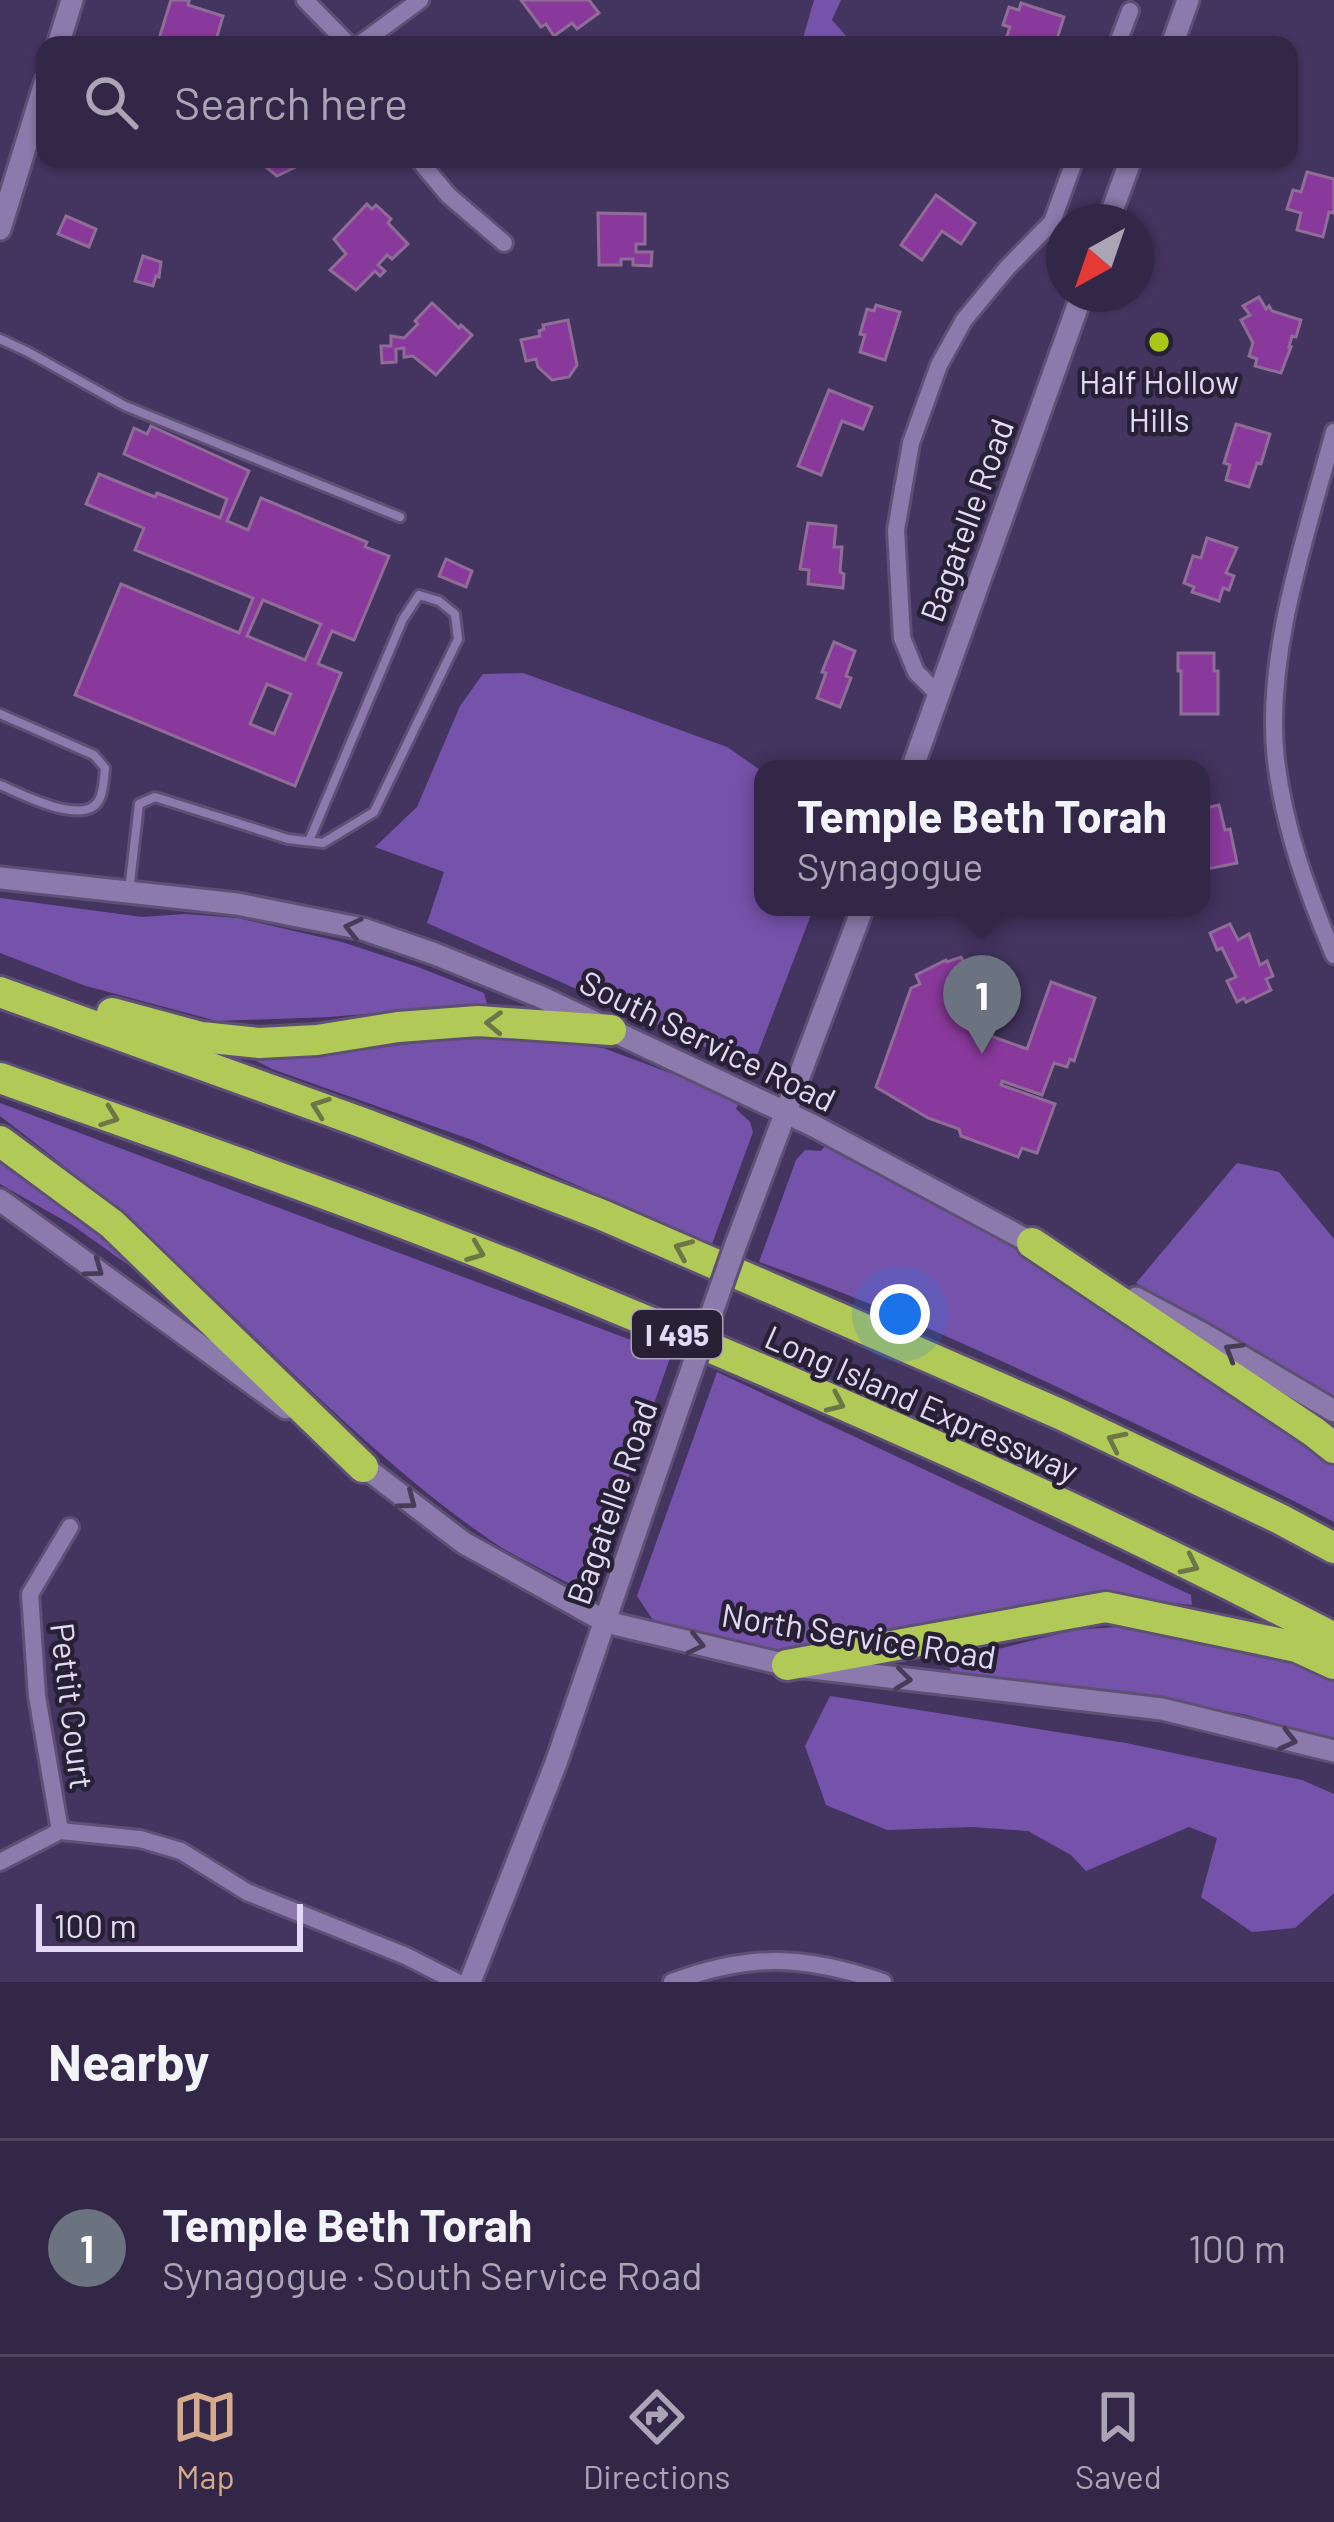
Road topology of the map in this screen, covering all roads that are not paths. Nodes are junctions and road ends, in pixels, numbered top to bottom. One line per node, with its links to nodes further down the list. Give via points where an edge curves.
1 (73, 0): 6 (main road)
2 (305, 0): 7 (street)
3 (420, 0): 8 (street)
4 (1188, 0): 10 (main road)
5 (1130, 11): 9 (street)
6 (61, 36)
7 (340, 36)
8 (371, 36)
9 (1120, 36)
10 (1175, 36)
11 (36, 112): 17 (main road)
12 (426, 168): 19 (street)
13 (1074, 168): 15 (street)
14 (1128, 168): 16 (main road)
15 (1064, 204)
16 (1115, 204)
17 (0, 229)
18 (1046, 235): 24 (street, via 964,320 911,443 896,530 902,638 916,672)
19 (504, 243)
20 (1076, 312): 24 (main road, Bagatelle Road)
21 (0, 339): 23 (lane, via 125,406)
22 (1334, 432): 32 (street, via 1288,604 1276,694 1276,757 1290,836)
23 (400, 517)
24 (938, 694): 26 (main road, Bagatelle Road)
25 (0, 714): 27 (lane, via 94,754 106,768 100,801 89,810 69,812)
26 (914, 760)
27 (0, 785)
28 (309, 841): 28 (lane, via 323,843 374,812 458,638 455,614 439,601 419,595 403,619); 30 (lane, via 155,797 139,804)
29 (0, 878): 30 (main road, South Service Road)
30 (129, 892): 35 (main road, South Service Road, one-way to 30, via 363,929)
31 (860, 916): 37 (main road, Bagatelle Road)
32 (1334, 955)
33 (0, 980): 35 (highway, one-way to 33, via 478,1022 259,1043 201,1037)
34 (0, 992): 45 (highway, Long Island Expressway / I 495, one-way to 34, via 1062,1415 600,1214)
35 (611, 1030): 37 (main road, South Service Road)
36 (0, 1078): 47 (highway, Long Island Expressway / I 495, one-way to 47, via 589,1297 1029,1488)
37 (785, 1112): 40 (main road, South Service Road); 46 (main road, Bagatelle Road, bridge)
38 (0, 1141): 43 (highway, via 112,1224)
39 (0, 1200): 43 (main road, North Service Road, one-way to 43)
40 (1032, 1244): 41 (main road, South Service Road, one-way to 40); 42 (highway)
41 (1334, 1411)
42 (1334, 1448)
43 (364, 1467): 46 (main road, North Service Road, one-way to 46, via 464,1543)
44 (70, 1527): 51 (street, Pettit Court, via 30,1594)
45 (1334, 1549)
46 (606, 1622): 49 (main road, North Service Road, one-way to 49); 54 (main road, Bagatelle Road)
47 (1334, 1638)
48 (1334, 1664): 49 (highway, via 1297,1647 1106,1607)
49 (787, 1665): 50 (main road, North Service Road, one-way to 50, via 1162,1709)
50 (1334, 1751)
51 (59, 1831): 52 (street); 53 (street, via 181,1851 247,1892)
52 (0, 1862)
53 (458, 1982)
54 (470, 1982)
55 (672, 1982): 56 (street, via 752,1960 803,1962)
56 (883, 1982)

